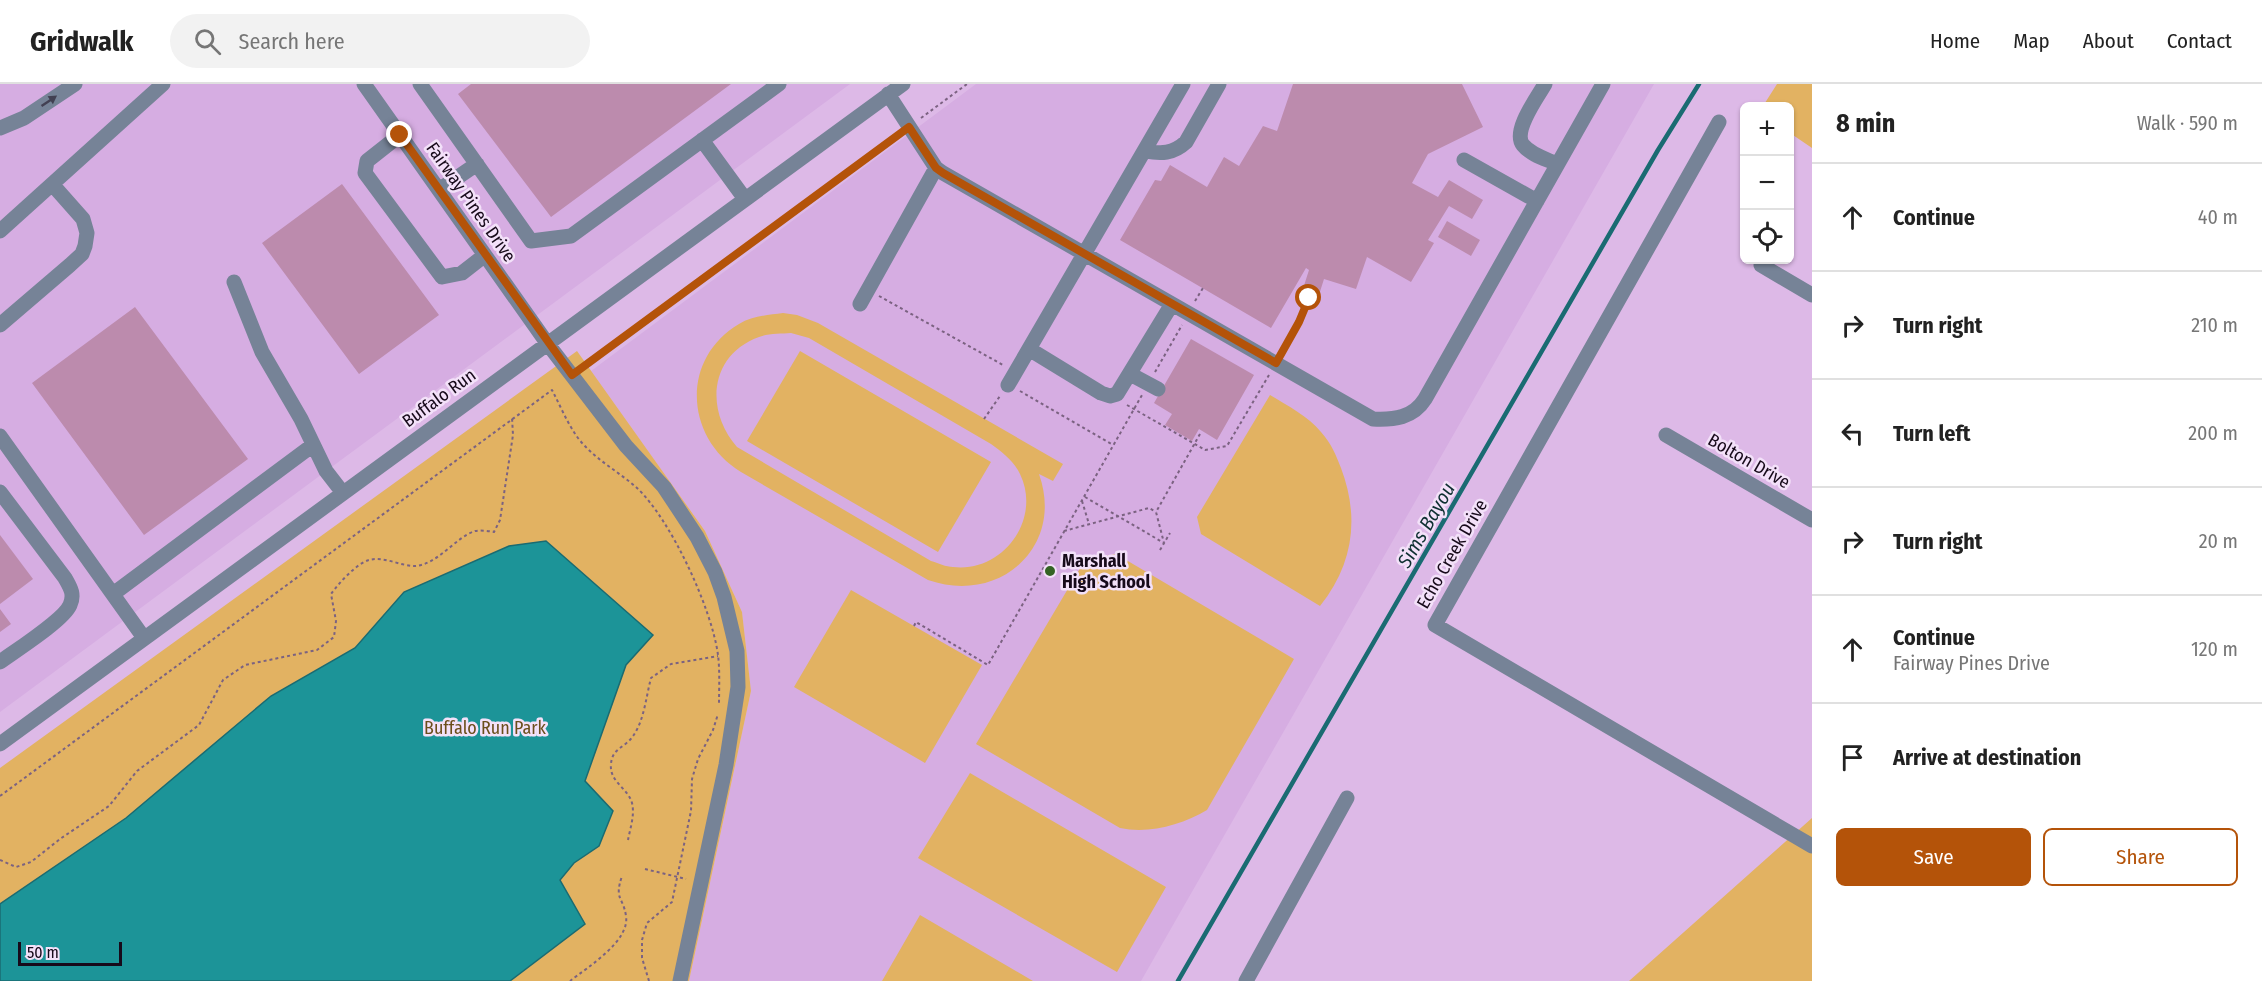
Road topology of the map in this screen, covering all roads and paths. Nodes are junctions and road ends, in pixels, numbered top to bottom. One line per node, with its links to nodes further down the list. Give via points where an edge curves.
1 (75, 84): 15 (street, one-way to 1, via 24,118)
2 (163, 84): 23 (street)
3 (364, 84): 16 (street, Fairway Pines Drive)
4 (420, 84): 20 (street)
5 (779, 84): 17 (street)
6 (903, 84): 12 (street, Buffalo Run)
7 (967, 84): 14 (path)
8 (1183, 84): 18 (street)
9 (1219, 84): 18 (street, via 1180,148 1162,154)
10 (1545, 84): 21 (street, via 1521,126 1520,136 1532,153)
11 (1603, 84): 21 (street)
12 (888, 94): 14 (street); 25 (street, Buffalo Run)
13 (1719, 122): 79 (street, Echo Creek Drive, via 1435,625)
14 (909, 127): 22 (street); 44 (path)
15 (0, 128)
16 (400, 135): 24 (street, Fairway Pines Drive); 29 (street, via 367,161 365,173 442,277 462,273)
17 (702, 140): 20 (street, via 571,236 531,240); 25 (street)
18 (1145, 151): 28 (street)
19 (1464, 160): 26 (street)
20 (477, 164): 24 (street)
21 (1557, 165): 26 (street)
22 (936, 168): 28 (street); 33 (street)
23 (52, 184): 27 (street); 39 (street, via 83,219 85,246 82,254)
24 (439, 190): 29 (street, Fairway Pines Drive)
25 (745, 199): 40 (street, Buffalo Run)
26 (1537, 201): 42 (street, via 1420,407 1392,420 1373,419)
27 (0, 231)
28 (1085, 254): 37 (street); 41 (street)
29 (485, 255): 40 (street, Fairway Pines Drive)
30 (1761, 265): 34 (street)
31 (234, 282): 56 (street, via 262,352)
32 (1203, 288): 38 (path)
33 (868, 290): 36 (street); 45 (path)
34 (1812, 294)
35 (1309, 298): 42 (path)
36 (860, 304)
37 (1172, 304): 38 (street); 43 (street)
38 (1188, 314): 42 (street); 46 (path)
39 (0, 325)
40 (547, 343): 44 (street, Fairway Pines Drive); 59 (street, Buffalo Run)
41 (1029, 349): 45 (street); 48 (street, via 1101,393)
42 (1276, 363): 55 (path, via 1227,446 1205,450)
43 (1130, 374): 46 (street); 48 (street)
44 (572, 375): 47 (path); 84 (street, Fairway Pines Drive, via 626,446 664,487 696,537 724,597 737,651 738,687)
45 (1012, 378): 51 (path); 57 (path)
46 (1153, 387): 49 (path)
47 (552, 390): 50 (path); 73 (path, via 578,437 594,455 637,488 679,548 705,606)
48 (1117, 394): 49 (path, via 1120,401)
49 (1134, 409): 55 (path); 57 (path)
50 (512, 418): 76 (path); 80 (path, via 500,520 494,532 477,531 443,554 416,566 368,560 331,594 336,621 334,637 317,650 245,665 223,680 199,724 137,771 109,806 31,862 16,867)
51 (984, 419)
52 (1200, 434): 55 (path)
53 (1666, 435): 64 (street, Bolton Drive)
54 (0, 436): 70 (street)
55 (1194, 444): 62 (path)
56 (313, 445): 59 (street); 70 (street)
57 (1113, 446): 60 (path)
58 (0, 492): 74 (street, via 73,592 70,606 62,616)
59 (343, 493): 72 (street, Buffalo Run)
60 (1084, 496): 61 (path); 63 (path)
61 (1082, 500): 65 (path); 66 (path)
62 (1156, 512): 63 (path, via 1149,508); 68 (path)
63 (1118, 516): 65 (path); 68 (path)
64 (1812, 520)
65 (1089, 524): 66 (path)
66 (1065, 531): 71 (path, via 988,665 916,622)
67 (1170, 533): 68 (path)
68 (1164, 543): 69 (path)
69 (1160, 550)
70 (113, 594): 72 (street)
71 (914, 626)
72 (144, 638): 75 (street, Buffalo Run)
73 (718, 656): 78 (path, via 671,664 651,678 639,727 632,738 614,751 610,772 632,802); 83 (path, via 720,709 692,779 691,811)
74 (0, 662)
75 (0, 742)
76 (0, 796)
77 (1347, 798): 88 (street)
78 (628, 840)
79 (1812, 846)
80 (0, 860)
81 (645, 869): 83 (path)
82 (622, 876): 85 (path, via 617,891 626,915 626,928 599,958)
83 (678, 877): 84 (path); 86 (path, via 672,902 647,923 642,940 642,958)
84 (701, 882): 87 (street, Fairway Pines Drive)
85 (570, 981)
86 (649, 981)
87 (680, 981)
88 (1246, 981)

